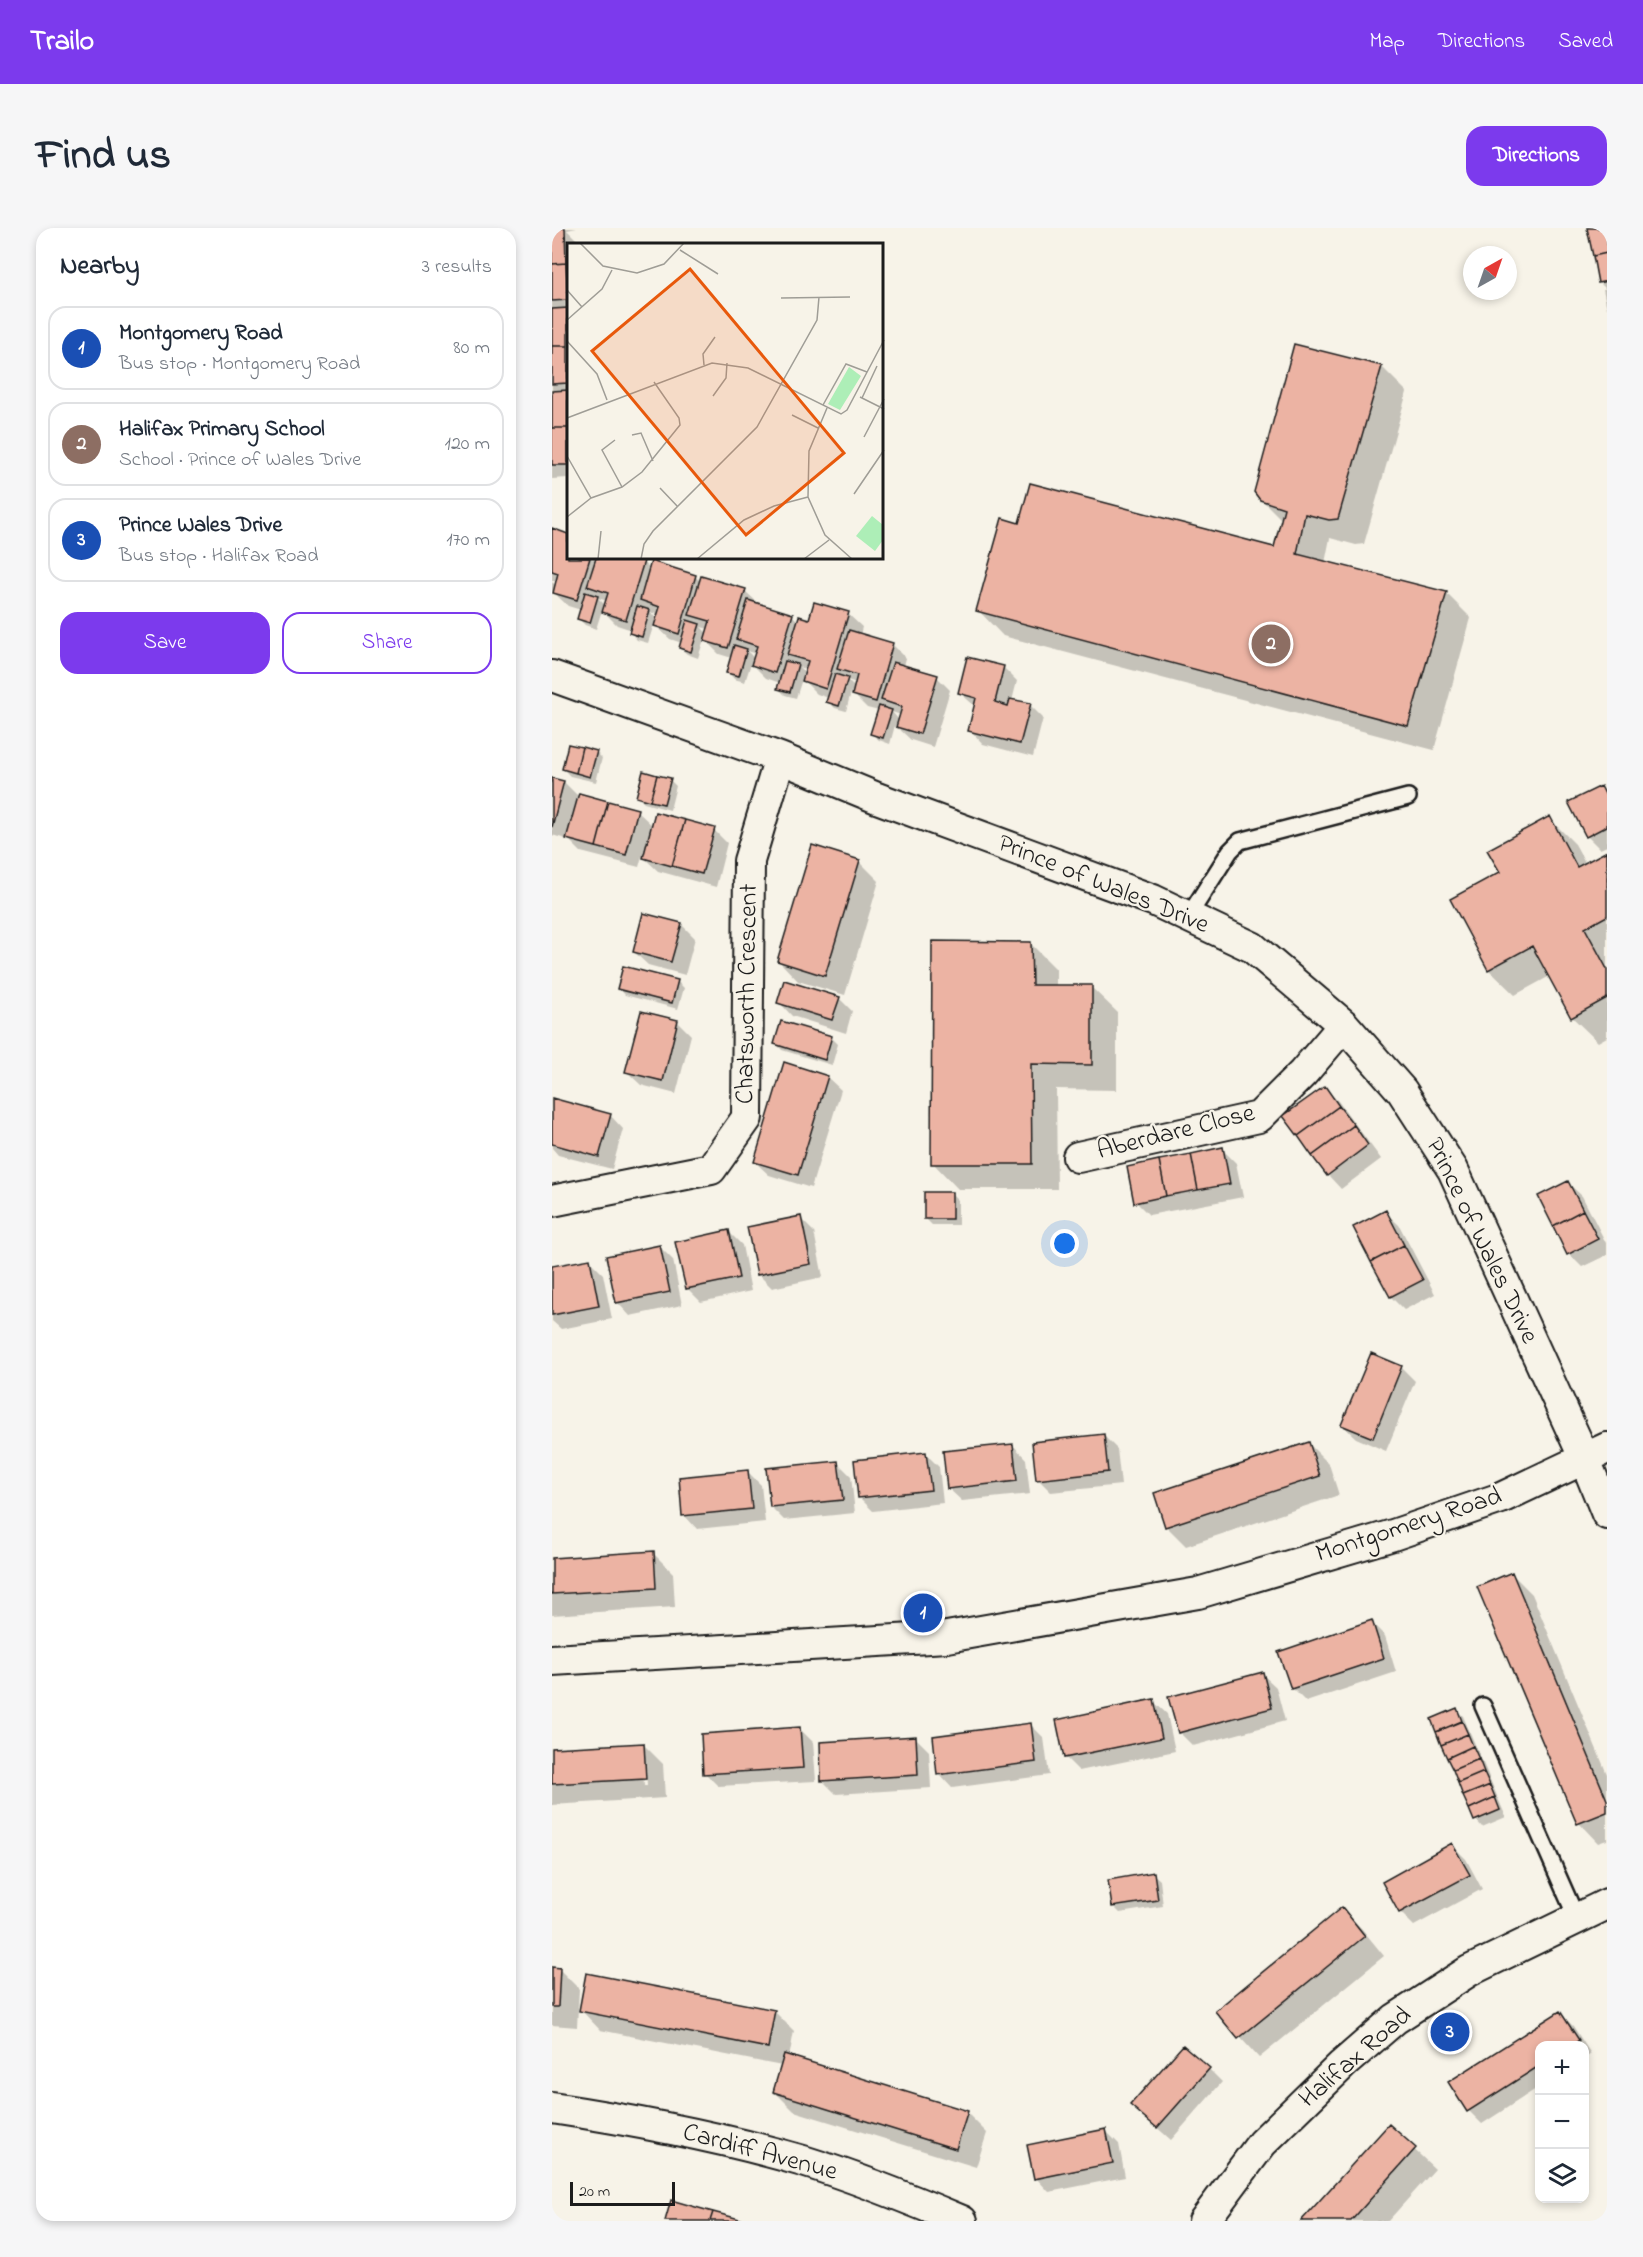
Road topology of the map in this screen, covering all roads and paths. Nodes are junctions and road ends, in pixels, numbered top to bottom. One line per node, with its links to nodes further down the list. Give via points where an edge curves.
1 (552, 676): 2 (street, Prince of Wales Drive)
2 (780, 758): 4 (street, Prince of Wales Drive, via 1153,900); 7 (street, Chatsworth Crescent, via 749,861 747,1118 711,1169)
3 (1408, 797): 4 (lane, via 1240,840)
4 (1188, 917): 5 (street, Prince of Wales Drive, via 1252,947)
5 (1344, 1025): 6 (street, Aberdare Close, via 1304,1073 1259,1117); 8 (street, Prince of Wales Drive, via 1402,1091 1453,1170)
6 (1078, 1157)
7 (552, 1201)
8 (1595, 1452): 9 (street, Prince of Wales Drive); 10 (street, Montgomery Road, via 1501,1498 1198,1593 947,1637)
9 (1607, 1514)
10 (552, 1660)
11 (1483, 1706): 13 (lane)
12 (1607, 1904): 13 (street, Halifax Road)
13 (1577, 1919): 16 (street, Halifax Road, via 1469,1971 1395,2019 1262,2143)
14 (552, 2108): 15 (street, Cardiff Avenue, via 716,2138 882,2188)
15 (962, 2221)
16 (1204, 2221)

